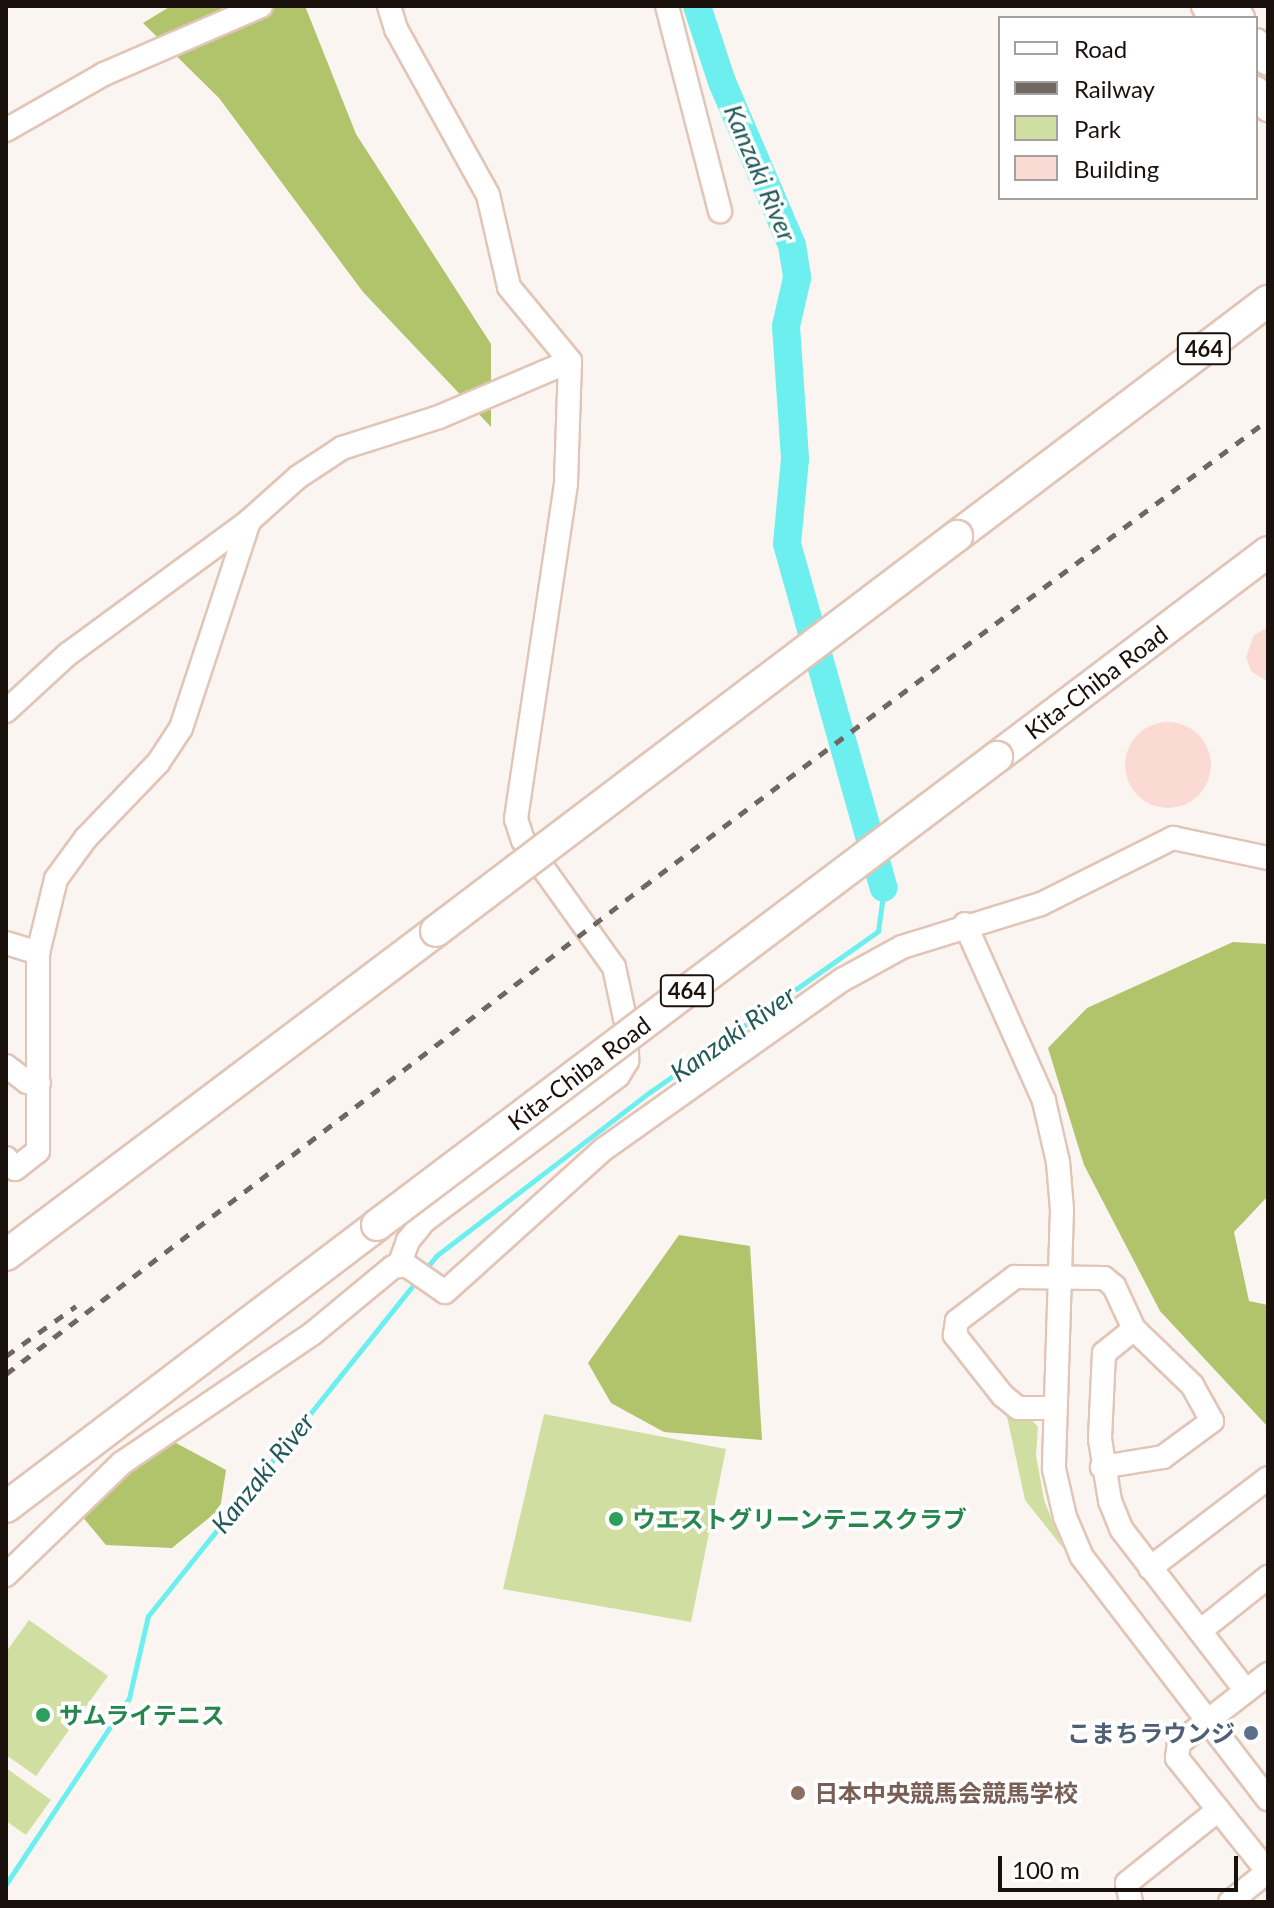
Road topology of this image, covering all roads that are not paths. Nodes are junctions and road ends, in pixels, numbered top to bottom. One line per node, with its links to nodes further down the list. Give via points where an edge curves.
1 (261, 6): 4 (street, via 104,74)
2 (389, 6): 7 (street, via 396,29 488,195 509,287)
3 (667, 6): 5 (street, via 691,116)
4 (6, 130)
5 (720, 211)
6 (1268, 301): 18 (highway, 464, bridge)
7 (570, 361): 8 (street, via 439,417 342,448 298,477); 19 (street, via 566,484 516,819 523,840 614,967 626,1023 627,1061 618,1076 424,1221 408,1241)
8 (249, 521): 10 (street, via 68,654); 14 (street, via 181,728 158,763 86,838 56,879)
9 (1268, 552): 25 (highway, Kita-Chiba Road / 464, bridge)
10 (6, 711)
11 (1268, 858): 12 (street, via 1173,838 1041,904)
12 (965, 924): 19 (street, via 902,947 842,980 604,1149 453,1287 445,1292); 20 (street, via 1044,1101 1058,1162)
13 (6, 943): 14 (street)
14 (38, 953): 16 (street)
15 (6, 1066): 16 (street, via 27,1082)
16 (39, 1083): 17 (street, via 38,1151)
17 (9, 1167)
18 (6, 1255)
19 (413, 1272): 27 (street, via 122,1463)
20 (1058, 1278): 21 (street, via 1104,1278 1114,1286); 22 (street); 22 (street, via 1015,1277 957,1321 955,1335 1018,1408)
21 (1134, 1329): 23 (street, via 1104,1353); 23 (street, via 1192,1385 1212,1421 1163,1457)
22 (1054, 1408): 32 (street, via 1054,1469 1082,1557)
23 (1102, 1467): 26 (street, via 1122,1530)
24 (1268, 1478): 26 (street)
25 (6, 1507)
26 (1150, 1568): 29 (street)
27 (6, 1575)
28 (1268, 1577): 29 (street)
29 (1200, 1631): 31 (street)
30 (1268, 1674): 31 (street)
31 (1246, 1691): 32 (street)
32 (1208, 1722): 33 (street); 34 (street, via 1179,1743 1177,1758)
33 (1268, 1799)
34 (1218, 1810): 35 (street); 36 (street, via 1127,1883)
35 (1268, 1872): 37 (street)
36 (1131, 1902)
37 (1230, 1902)

